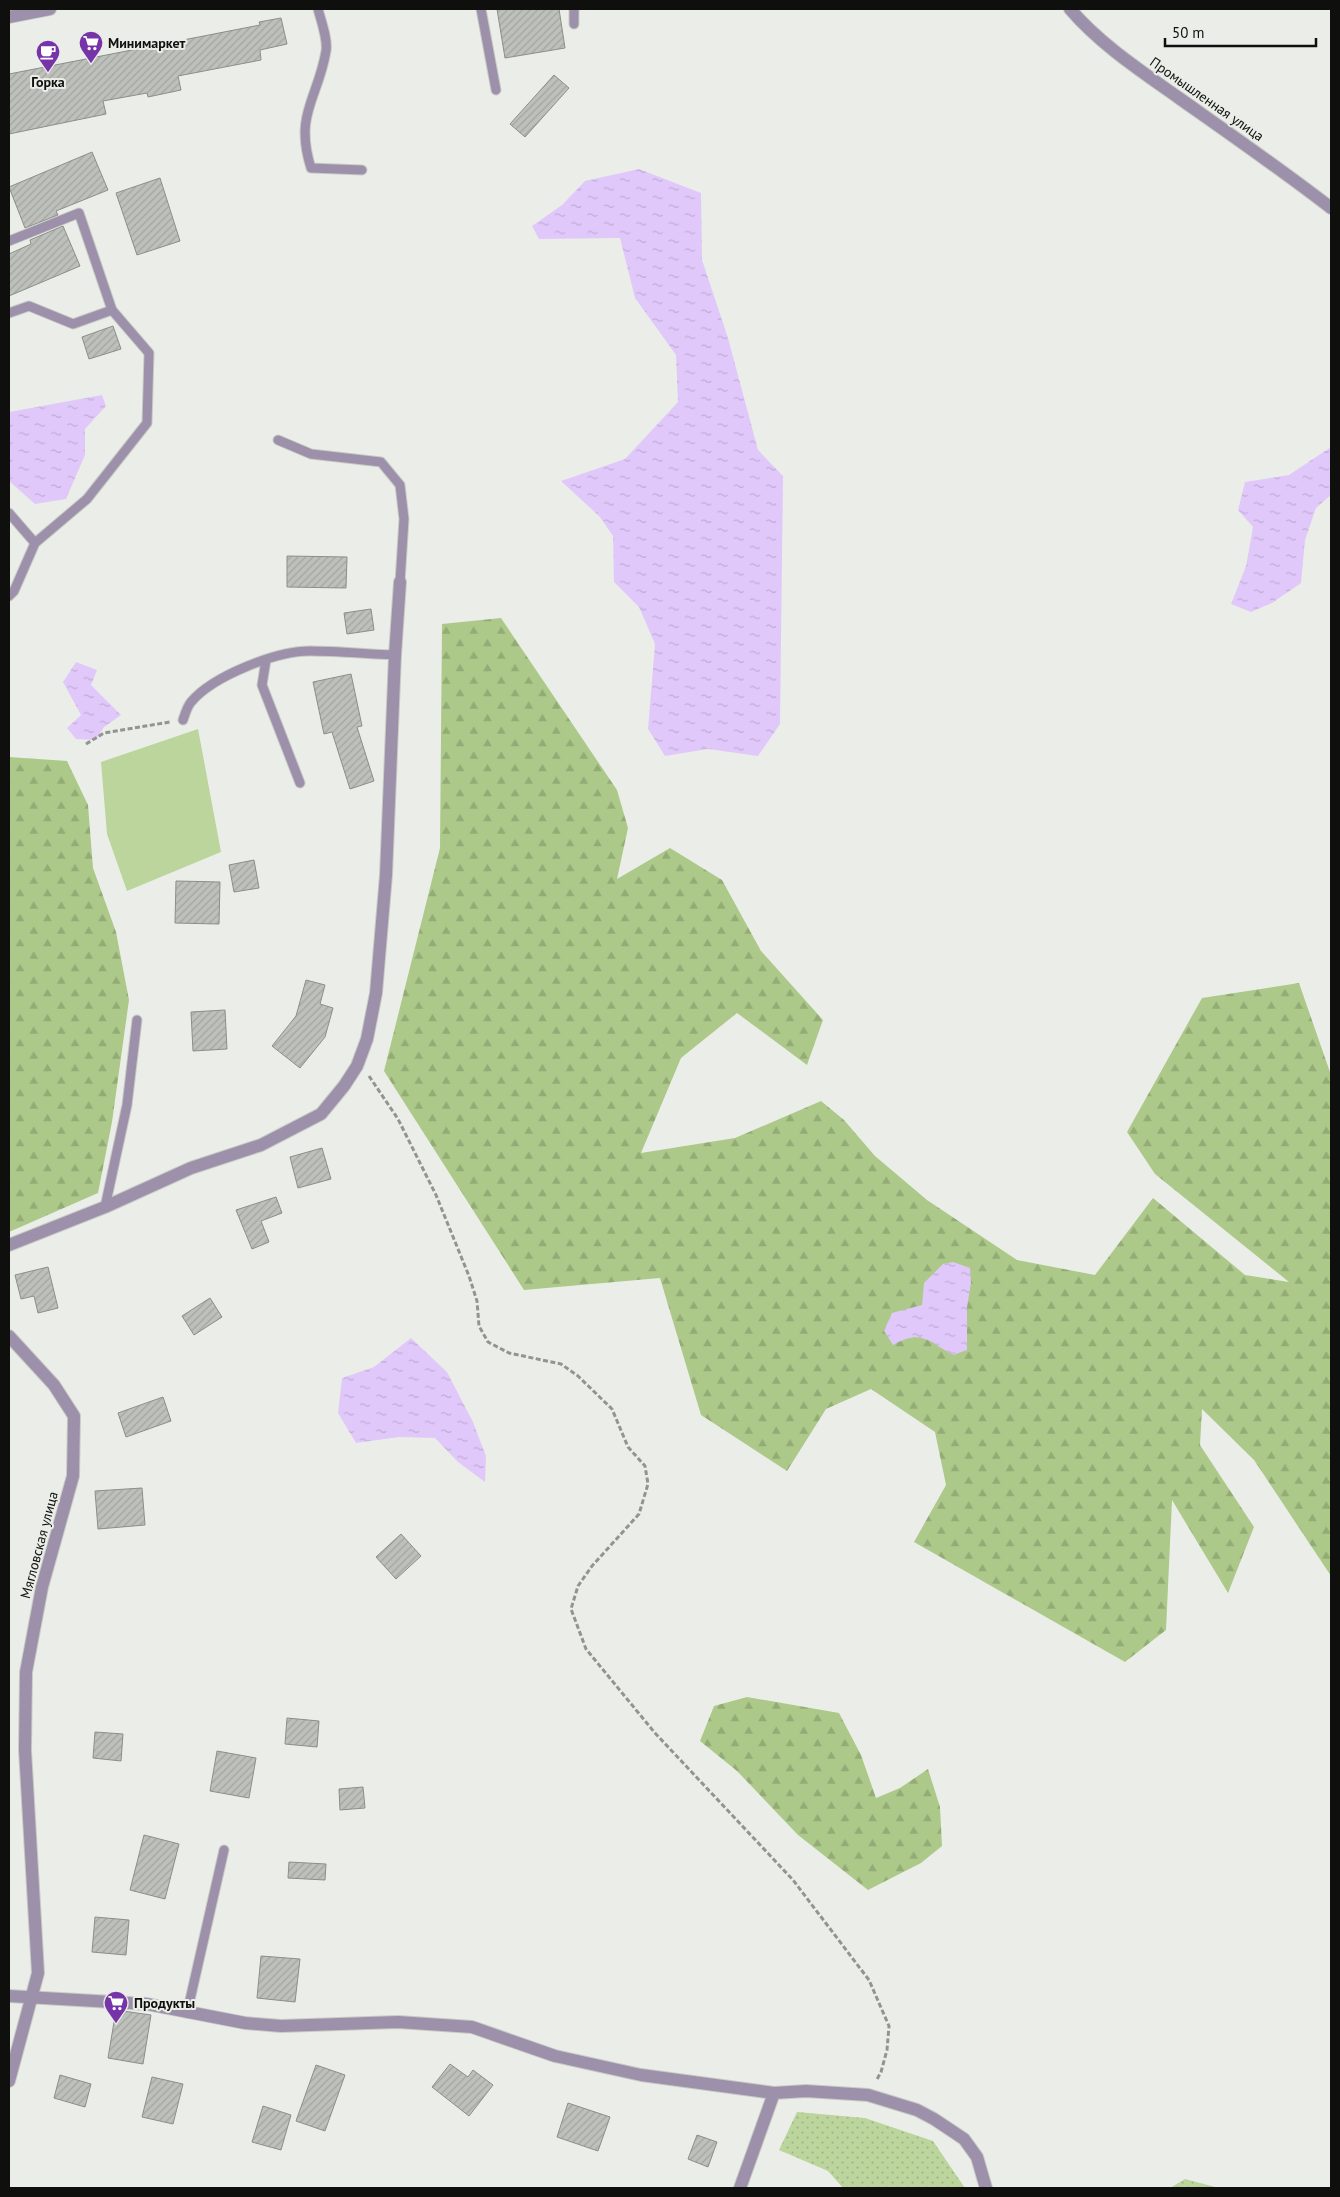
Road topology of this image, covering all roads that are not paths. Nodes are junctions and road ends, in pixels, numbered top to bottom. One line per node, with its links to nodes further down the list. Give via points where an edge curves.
1 (50, 9): 6 (street)
2 (318, 9): 9 (lane, via 326,49 304,121 305,148 311,168)
3 (481, 9): 8 (lane)
4 (574, 9): 7 (lane)
5 (1070, 9): 10 (street, Промышленная улица, via 1086,28 1123,58 1273,163)
6 (9, 17)
7 (574, 24)
8 (496, 90)
9 (362, 170)
10 (1331, 208)
11 (9, 241): 12 (lane, via 79,214)
12 (112, 310): 13 (lane, via 73,324 29,306); 16 (lane, via 149,353 147,423 88,499)
13 (9, 313)
14 (278, 440): 17 (lane, via 311,454 381,462 400,485 404,519)
15 (9, 513): 16 (lane)
16 (35, 543): 18 (lane)
17 (400, 582): 19 (street)
18 (9, 596)
19 (395, 656): 20 (lane, via 308,651); 24 (street, via 386,875 376,993 367,1039 357,1066 321,1114 261,1145 191,1168)
20 (266, 660): 21 (lane, via 213,684 190,703); 22 (lane, via 262,685)
21 (183, 720)
22 (300, 782)
23 (136, 1020): 24 (lane, via 126,1104)
24 (105, 1206): 25 (street)
25 (9, 1245)
26 (9, 1336): 29 (street, Мягловская улица, via 54,1385 74,1416 73,1476 42,1587 26,1672 25,1750 38,1973)
27 (224, 1850): 30 (lane)
28 (9, 1996): 29 (street)
29 (30, 1998): 30 (street, via 147,2004); 31 (street, Мягловская улица)
30 (187, 2013): 32 (street, via 281,2026 398,2022 472,2027 555,2056 641,2075)
31 (9, 2081)
32 (774, 2093): 33 (street); 34 (street, via 822,2091 868,2094 917,2110 964,2139 977,2157)
33 (740, 2188)
34 (986, 2188)

